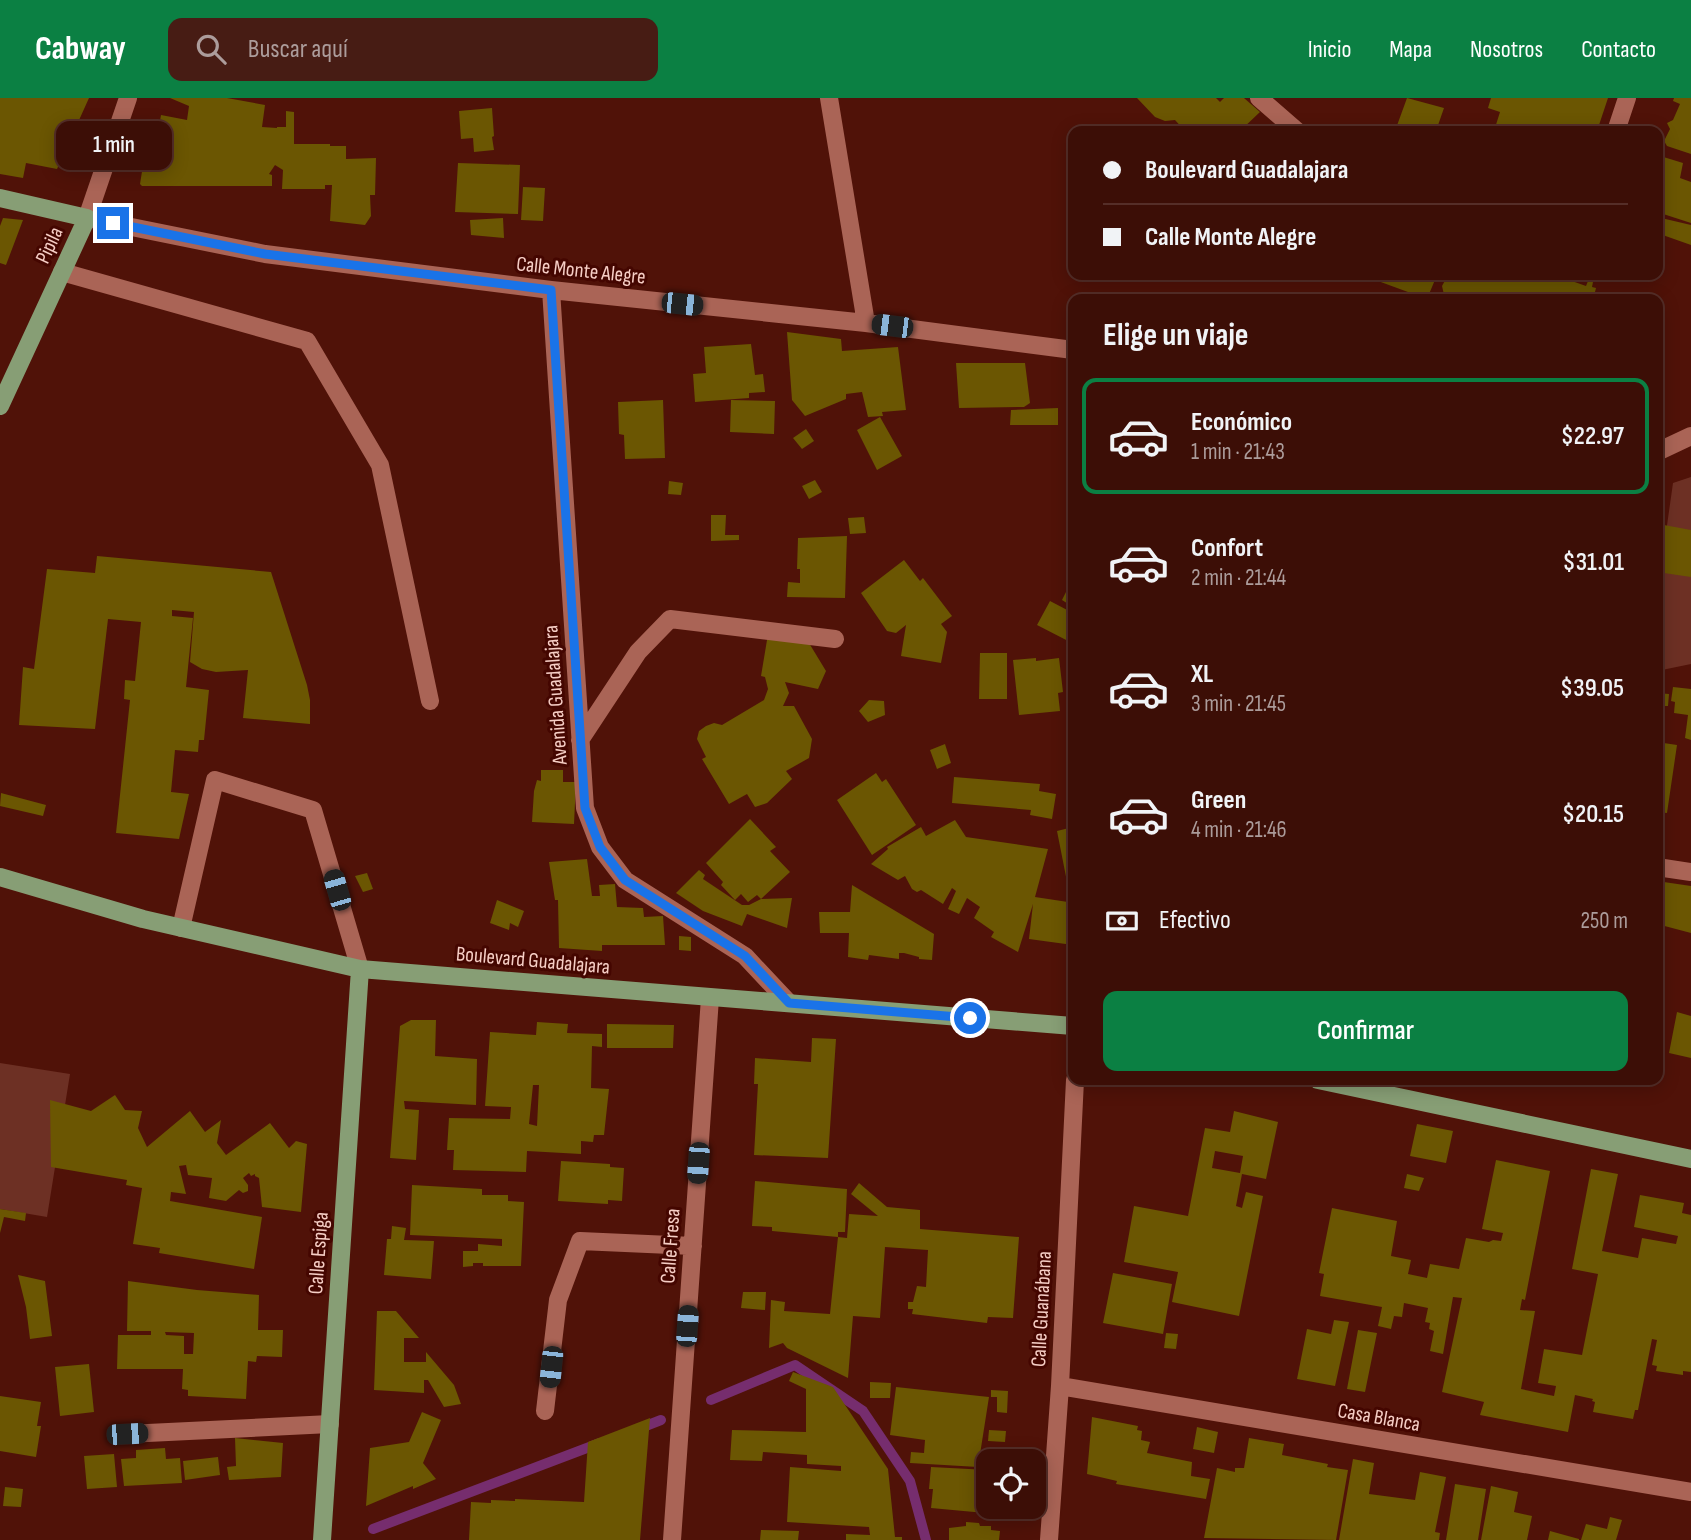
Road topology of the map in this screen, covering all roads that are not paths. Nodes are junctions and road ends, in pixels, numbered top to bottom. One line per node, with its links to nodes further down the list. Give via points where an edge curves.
1 (128, 98): 8 (street, Pipila)
2 (829, 98): 11 (street)
3 (1259, 98): 5 (street)
4 (1627, 98): 6 (street)
5 (1291, 126)
6 (1618, 126)
7 (0, 198): 8 (main road)
8 (87, 218): 9 (main road, Pipila); 10 (street, Calle Monte Alegre, via 265,254)
9 (62, 272): 13 (main road, Pipila); 17 (street, via 307,341 380,465)
10 (551, 290): 11 (street, Calle Monte Alegre); 18 (street, Avenida Guadalajara)
11 (866, 323): 12 (street, Calle Monte Alegre)
12 (1068, 349)
13 (0, 406)
14 (1691, 436): 15 (street)
15 (1663, 449)
16 (835, 639): 18 (street, via 670,620 638,652)
17 (430, 701)
18 (580, 740): 25 (street, Avenida Guadalajara, via 585,808 600,847 625,880 745,956)
19 (1663, 868): 20 (street)
20 (1691, 872)
21 (0, 877): 22 (main road, Boulevard Guadalajara)
22 (181, 928): 23 (main road, Boulevard Guadalajara); 23 (street, via 215,780 313,810)
23 (360, 969): 24 (main road, Boulevard Guadalajara); 33 (main road, Calle Espiga)
24 (710, 998): 25 (main road, Boulevard Guadalajara); 30 (street, Calle Fresa)
25 (789, 1003): 26 (main road, Boulevard Guadalajara)
26 (1068, 1026)
27 (1075, 1085): 31 (street, Calle Guanábana)
28 (1342, 1085): 29 (main road)
29 (1691, 1159)
30 (693, 1246): 32 (street, via 580,1241 558,1300); 37 (street, Calle Fresa)
31 (1060, 1386): 35 (street, Casa Blanca); 38 (street, Calle Guanábana)
32 (545, 1412)
33 (330, 1424): 34 (street); 36 (main road, Calle Espiga)
34 (127, 1434)
35 (1691, 1492)
36 (322, 1540)
37 (672, 1540)
38 (1049, 1540)

